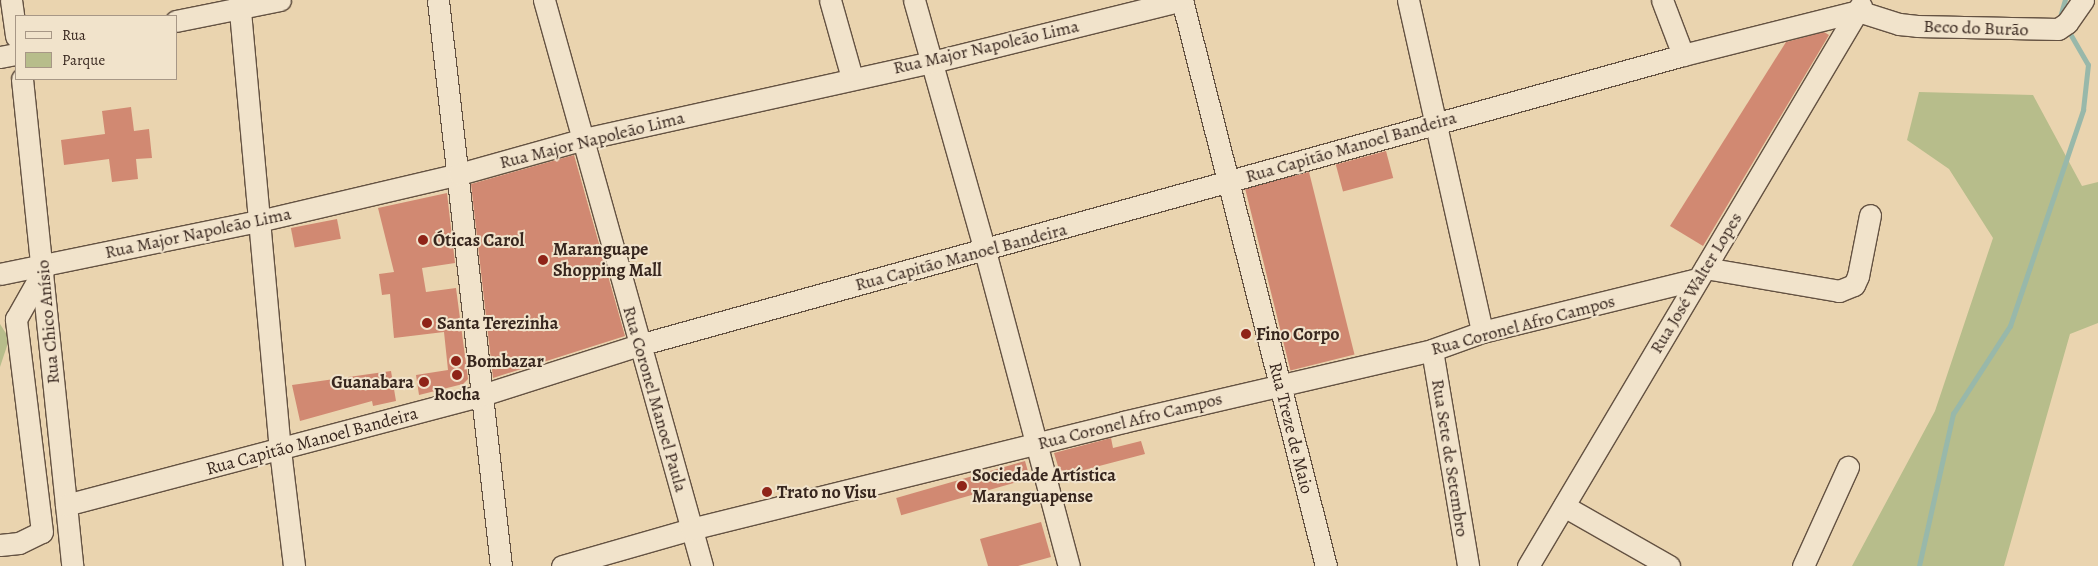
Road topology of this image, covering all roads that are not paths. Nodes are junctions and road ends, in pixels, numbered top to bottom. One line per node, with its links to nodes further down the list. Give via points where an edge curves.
1 (11, 0): 14 (street)
2 (280, 0): 11 (street)
3 (438, 0): 23 (street)
4 (544, 0): 22 (street, Rua Coronel Manoel Paula)
5 (830, 0): 19 (street)
6 (914, 0): 18 (street)
7 (1182, 0): 18 (street, Rua Major Napoleão Lima); 24 (street, Rua Treze de Maio)
8 (1408, 0): 21 (street)
9 (1662, 0): 16 (street)
10 (2084, 0): 12 (street, Beco do Burão, via 2063,26 1917,26 1899,24)
11 (239, 4): 13 (street); 26 (street)
12 (1860, 6): 16 (street, Rua Capitão Manoel Bandeira); 30 (street, Rua José Walter Lopes)
13 (178, 20)
14 (15, 30)
15 (15, 54): 17 (street)
16 (1683, 55): 21 (street, Rua Capitão Manoel Bandeira)
17 (0, 57)
18 (932, 62): 19 (street, Rua Major Napoleão Lima); 27 (street)
19 (852, 78): 22 (street, Rua Major Napoleão Lima)
20 (22, 80): 28 (street, Rua Chico Anísio)
21 (1435, 123): 24 (street, Rua Capitão Manoel Bandeira); 32 (street)
22 (584, 140): 23 (street, Rua Major Napoleão Lima); 33 (street, Rua Coronel Manoel Paula)
23 (459, 174): 26 (street, Rua Major Napoleão Lima); 36 (street)
24 (1230, 181): 27 (street, Rua Capitão Manoel Bandeira); 35 (street, Rua Treze de Maio)
25 (1870, 215): 30 (street, via 1858,276 1854,284 1839,291)
26 (259, 221): 28 (street, Rua Major Napoleão Lima); 38 (street)
27 (985, 251): 33 (street, Rua Capitão Manoel Bandeira); 37 (street)
28 (43, 268): 29 (street, Rua Major Napoleão Lima); 31 (street); 40 (street, Rua Chico Anísio)
29 (0, 274)
30 (1701, 274): 32 (street, Rua Coronel Afro Campos); 41 (street, Rua José Walter Lopes)
31 (8, 318): 43 (street)
32 (1482, 332): 34 (street, Rua Coronel Afro Campos)
33 (639, 345): 36 (street, Rua Capitão Manoel Bandeira); 42 (street, Rua Coronel Manoel Paula)
34 (1432, 350): 35 (street, Rua Coronel Afro Campos); 54 (street, Rua Sete de Setembro)
35 (1280, 385): 37 (street, Rua Coronel Afro Campos); 53 (street, Rua Treze de Maio)
36 (482, 395): 38 (street, Rua Capitão Manoel Bandeira); 49 (street)
37 (1036, 444): 42 (street, Rua Coronel Afro Campos); 52 (street)
38 (280, 450): 40 (street, Rua Capitão Manoel Bandeira); 48 (street)
39 (1848, 466): 56 (street)
40 (66, 505): 44 (street, Rua Chico Anísio)
41 (1564, 506): 46 (street); 55 (street, Rua José Walter Lopes)
42 (691, 529): 50 (street, Rua Coronel Afro Campos); 51 (street, Rua Coronel Manoel Paula)
43 (42, 532): 44 (street); 45 (street, via 19,543)
44 (70, 543): 47 (street, Rua Chico Anísio)
45 (0, 546)
46 (1659, 565)
47 (72, 566)
48 (294, 566)
49 (501, 566)
50 (562, 566)
51 (702, 566)
52 (1069, 566)
53 (1326, 566)
54 (1468, 566)
55 (1528, 566)
56 (1803, 566)

